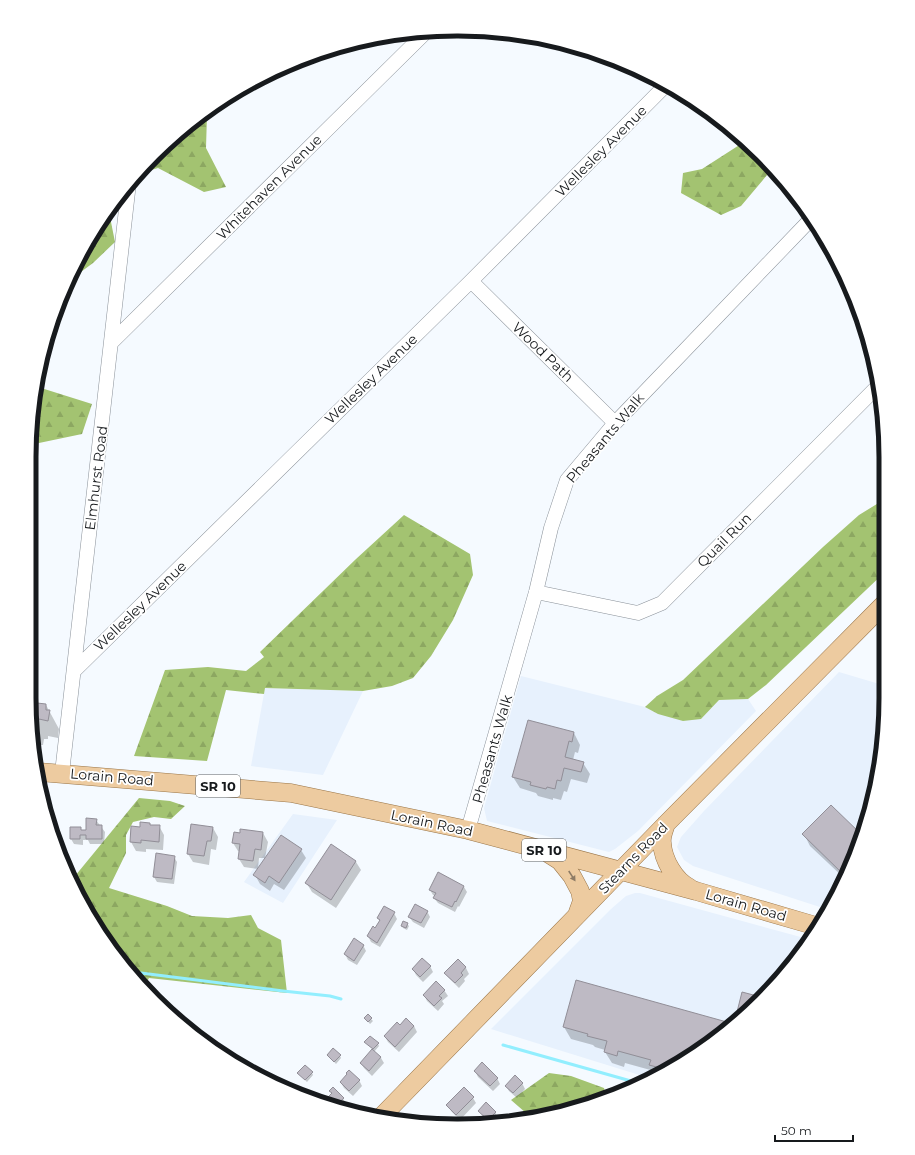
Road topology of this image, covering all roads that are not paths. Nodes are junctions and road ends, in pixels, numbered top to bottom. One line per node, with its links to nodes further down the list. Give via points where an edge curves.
1 (420, 38): 6 (street, Whitehaven Avenue)
2 (662, 89): 5 (street, Wellesley Avenue)
3 (128, 196): 6 (street, Elmhurst Road)
4 (808, 223): 8 (street, Pheasants Walk)
5 (471, 281): 8 (street, Wood Path); 11 (street, Wellesley Avenue)
6 (111, 343): 11 (street, Elmhurst Road)
7 (873, 391): 9 (street, Quail Run, via 662,603 638,613)
8 (615, 423): 9 (street, Pheasants Walk, via 567,480 551,528)
9 (536, 592): 15 (street, Pheasants Walk)
10 (879, 609): 14 (main road, Stearns Road)
11 (74, 671): 13 (street, Elmhurst Road)
12 (43, 772): 13 (main road, Lorain Road / SR 10)
13 (62, 773): 15 (main road, Lorain Road / SR 10, via 291,793)
14 (666, 824): 17 (main road, Stearns Road); 18 (main road, via 662,842 666,859 683,885)
15 (468, 830): 16 (main road, Lorain Road / SR 10)
16 (544, 850): 17 (main road, Lorain Road / SR 10); 19 (main road, one-way to 19, via 560,861 580,891 582,901)
17 (620, 870): 18 (main road, Lorain Road / SR 10); 19 (main road, Stearns Road)
18 (696, 891): 20 (main road, Lorain Road / SR 10)
19 (577, 915): 21 (main road, Stearns Road)
20 (812, 925)
21 (385, 1113)

